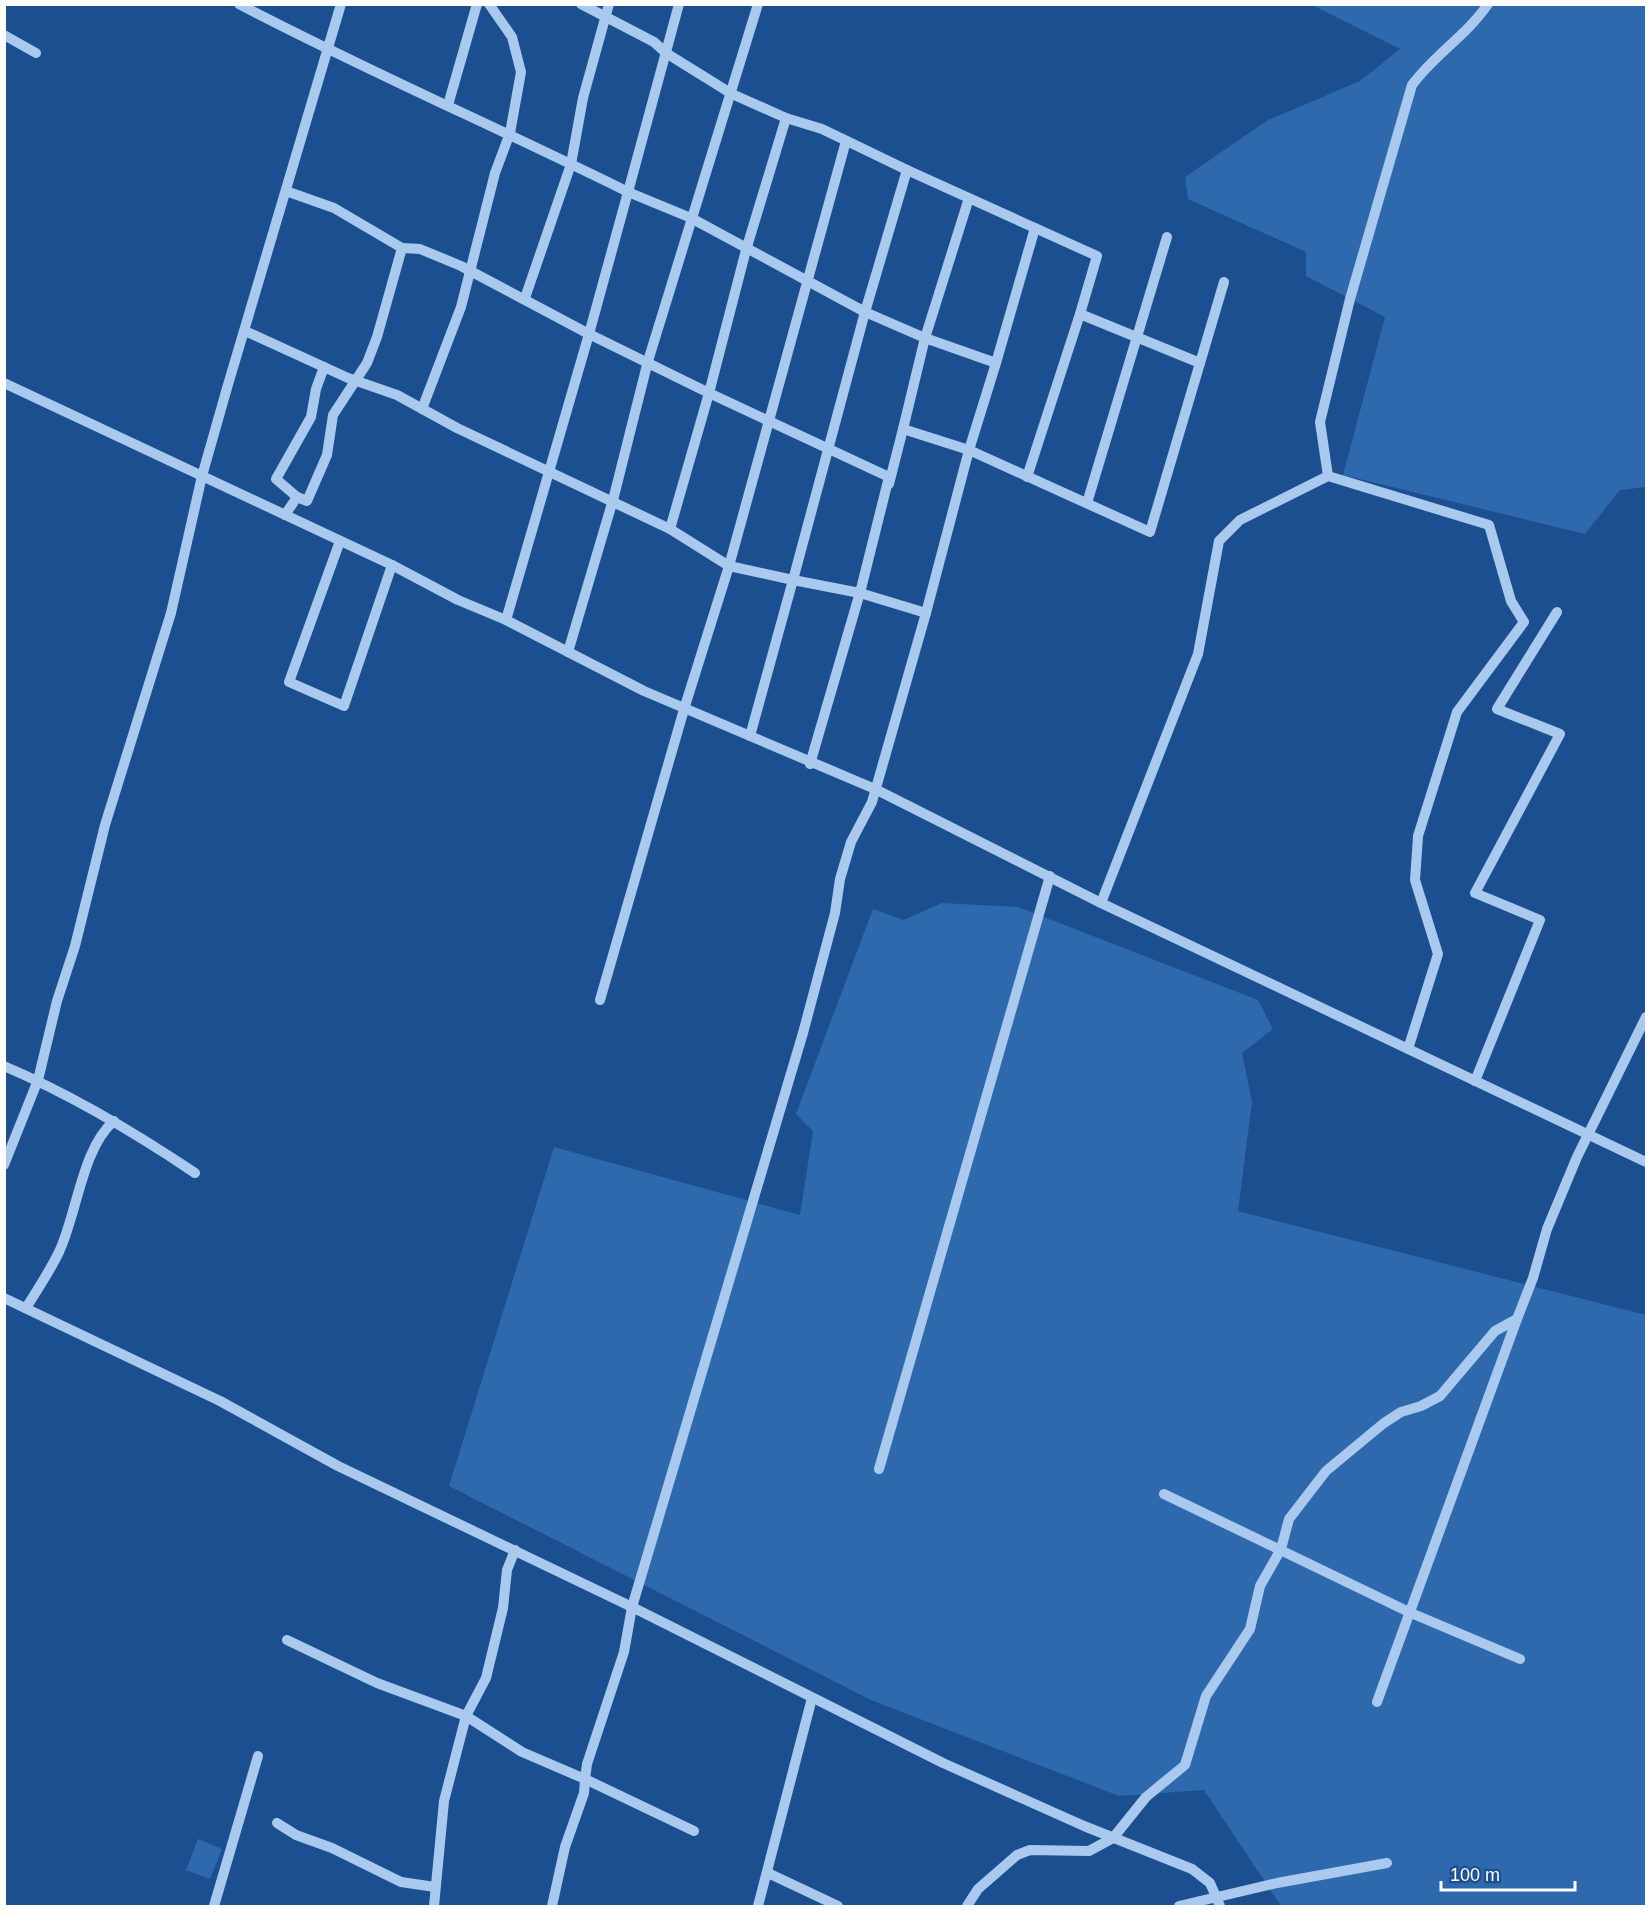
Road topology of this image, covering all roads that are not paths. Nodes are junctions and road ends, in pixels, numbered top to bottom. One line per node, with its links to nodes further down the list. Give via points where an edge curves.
1 (239, 4): 11 (street)
2 (341, 4): 11 (street)
3 (477, 4): 15 (street)
4 (489, 4): 17 (street, via 513,37 520,72)
5 (581, 4): 9 (street)
6 (679, 4): 12 (street)
7 (758, 4): 14 (street)
8 (1488, 4): 53 (street, via 1412,85 1350,299 1320,422)
9 (607, 10): 12 (street); 19 (street, via 583,98)
10 (4, 35): 13 (street)
11 (328, 51): 15 (street); 21 (street)
12 (666, 52): 14 (street); 22 (street)
13 (36, 53)
14 (732, 94): 16 (street); 24 (street)
15 (448, 105): 17 (street)
16 (786, 118): 18 (street); 28 (street)
17 (510, 133): 19 (street); 29 (street, via 495,172)
18 (846, 141): 20 (street); 30 (street)
19 (571, 164): 22 (street); 32 (street)
20 (907, 170): 23 (street); 33 (street)
21 (286, 191): 27 (street, via 334,208); 35 (street)
22 (628, 192): 24 (street); 36 (street)
23 (969, 198): 25 (street); 37 (street)
24 (691, 219): 28 (street); 39 (street)
25 (1035, 228): 34 (street, via 1097,256); 40 (street)
26 (1167, 237): 38 (street)
27 (402, 248): 29 (street, via 420,249); 43 (street, via 377,337)
28 (746, 250): 30 (street); 45 (street)
29 (471, 271): 32 (street); 46 (street)
30 (807, 282): 33 (street); 47 (street)
31 (1224, 282): 41 (street)
32 (525, 298): 36 (street)
33 (864, 312): 37 (street); 49 (street)
34 (1080, 314): 38 (street); 54 (street)
35 (244, 331): 42 (street); 52 (street)
36 (589, 334): 39 (street); 51 (street)
37 (925, 338): 40 (street); 48 (street)
38 (1138, 339): 41 (street); 57 (street)
39 (648, 361): 45 (street); 56 (street)
40 (996, 363): 50 (street)
41 (1200, 363): 57 (street, via 1150,532)
42 (324, 367): 43 (street); 55 (street, via 311,417 276,479)
43 (356, 380): 46 (street); 55 (street, via 333,415 327,455 313,490 307,501)
44 (4, 383): 52 (street)
45 (709, 393): 47 (street); 59 (street)
46 (422, 409): 51 (street)
47 (769, 421): 49 (street); 62 (street)
48 (903, 429): 50 (street); 64 (street)
49 (829, 450): 63 (street); 64 (street, via 889,477)
50 (969, 450): 54 (street); 66 (street)
51 (547, 472): 56 (street); 67 (street)
52 (202, 476): 58 (street); 79 (street, via 171,613 105,825)
53 (1328, 476): 74 (street, via 1240,520 1219,541 1198,654); 77 (street, via 1489,525 1511,601 1524,622 1457,712 1418,836 1415,880 1438,954)
54 (1027, 477): 57 (street)
55 (297, 497): 58 (street)
56 (613, 500): 59 (street); 68 (street)
57 (1087, 503)
58 (285, 515): 60 (street)
59 (670, 530): 62 (street)
60 (340, 541): 61 (street); 61 (street, via 289,682 344,706)
61 (392, 565): 67 (street)
62 (729, 566): 63 (street); 69 (street)
63 (793, 580): 64 (street); 70 (street)
64 (860, 593): 66 (street); 71 (street)
65 (1557, 612): 80 (street, via 1497,709 1560,734 1475,892 1540,920)
66 (926, 613): 72 (street)
67 (506, 620): 68 (street)
68 (568, 652): 69 (street, via 644,691)
69 (685, 706): 70 (street); 75 (street)
70 (750, 736): 71 (street)
71 (810, 764): 72 (street)
72 (875, 789): 73 (street); 93 (street, via 851,842 840,879 835,913 803,1033)
73 (1050, 876): 74 (street); 89 (street)
74 (1101, 903): 77 (street)
75 (600, 1000)
76 (1647, 1017): 82 (street)
77 (1408, 1049): 80 (street)
78 (4, 1066): 79 (street)
79 (38, 1080): 81 (street); 84 (street)
80 (1475, 1081): 82 (street)
81 (114, 1121): 85 (street); 87 (street, via 93,1149 59,1251)
82 (1589, 1136): 83 (street); 88 (street, via 1547,1229)
83 (1647, 1162)
84 (4, 1165)
85 (195, 1173)
86 (4, 1298): 87 (street)
87 (26, 1308): 92 (street, via 213,1398 338,1466)
88 (1516, 1319): 91 (street, via 1495,1331 1440,1396 1384,1423 1326,1471 1289,1519); 94 (street)
89 (879, 1468)
90 (1164, 1494): 91 (street)
91 (1281, 1549): 94 (street); 104 (street, via 1260,1586 1250,1629 1206,1696 1185,1765 1146,1797)
92 (515, 1550): 93 (street); 99 (street, via 507,1570 503,1608 486,1678)
93 (632, 1607): 97 (street); 101 (street, via 624,1652)
94 (1411, 1613): 96 (street); 98 (street)
95 (287, 1640): 99 (street, via 377,1683)
96 (1521, 1659)
97 (812, 1698): 104 (street, via 943,1763); 106 (street)
98 (1377, 1702)
99 (466, 1716): 101 (street, via 528,1755); 107 (street, via 444,1801)
100 (258, 1756): 109 (street)
101 (585, 1779): 103 (street); 111 (street)
102 (277, 1823): 107 (street, via 401,1882)
103 (694, 1831)
104 (1113, 1838): 108 (street, via 1192,1869 1210,1883); 114 (street, via 1089,1851 1030,1850 1017,1855 978,1889)
105 (1387, 1863): 108 (street, via 1277,1883)
106 (768, 1873): 112 (street); 113 (street)
107 (435, 1887): 110 (street)
108 (1219, 1902): 115 (street)
109 (214, 1906)
110 (434, 1906)
111 (552, 1906)
112 (758, 1906)
113 (838, 1906)
114 (967, 1906)
115 (1179, 1906)

